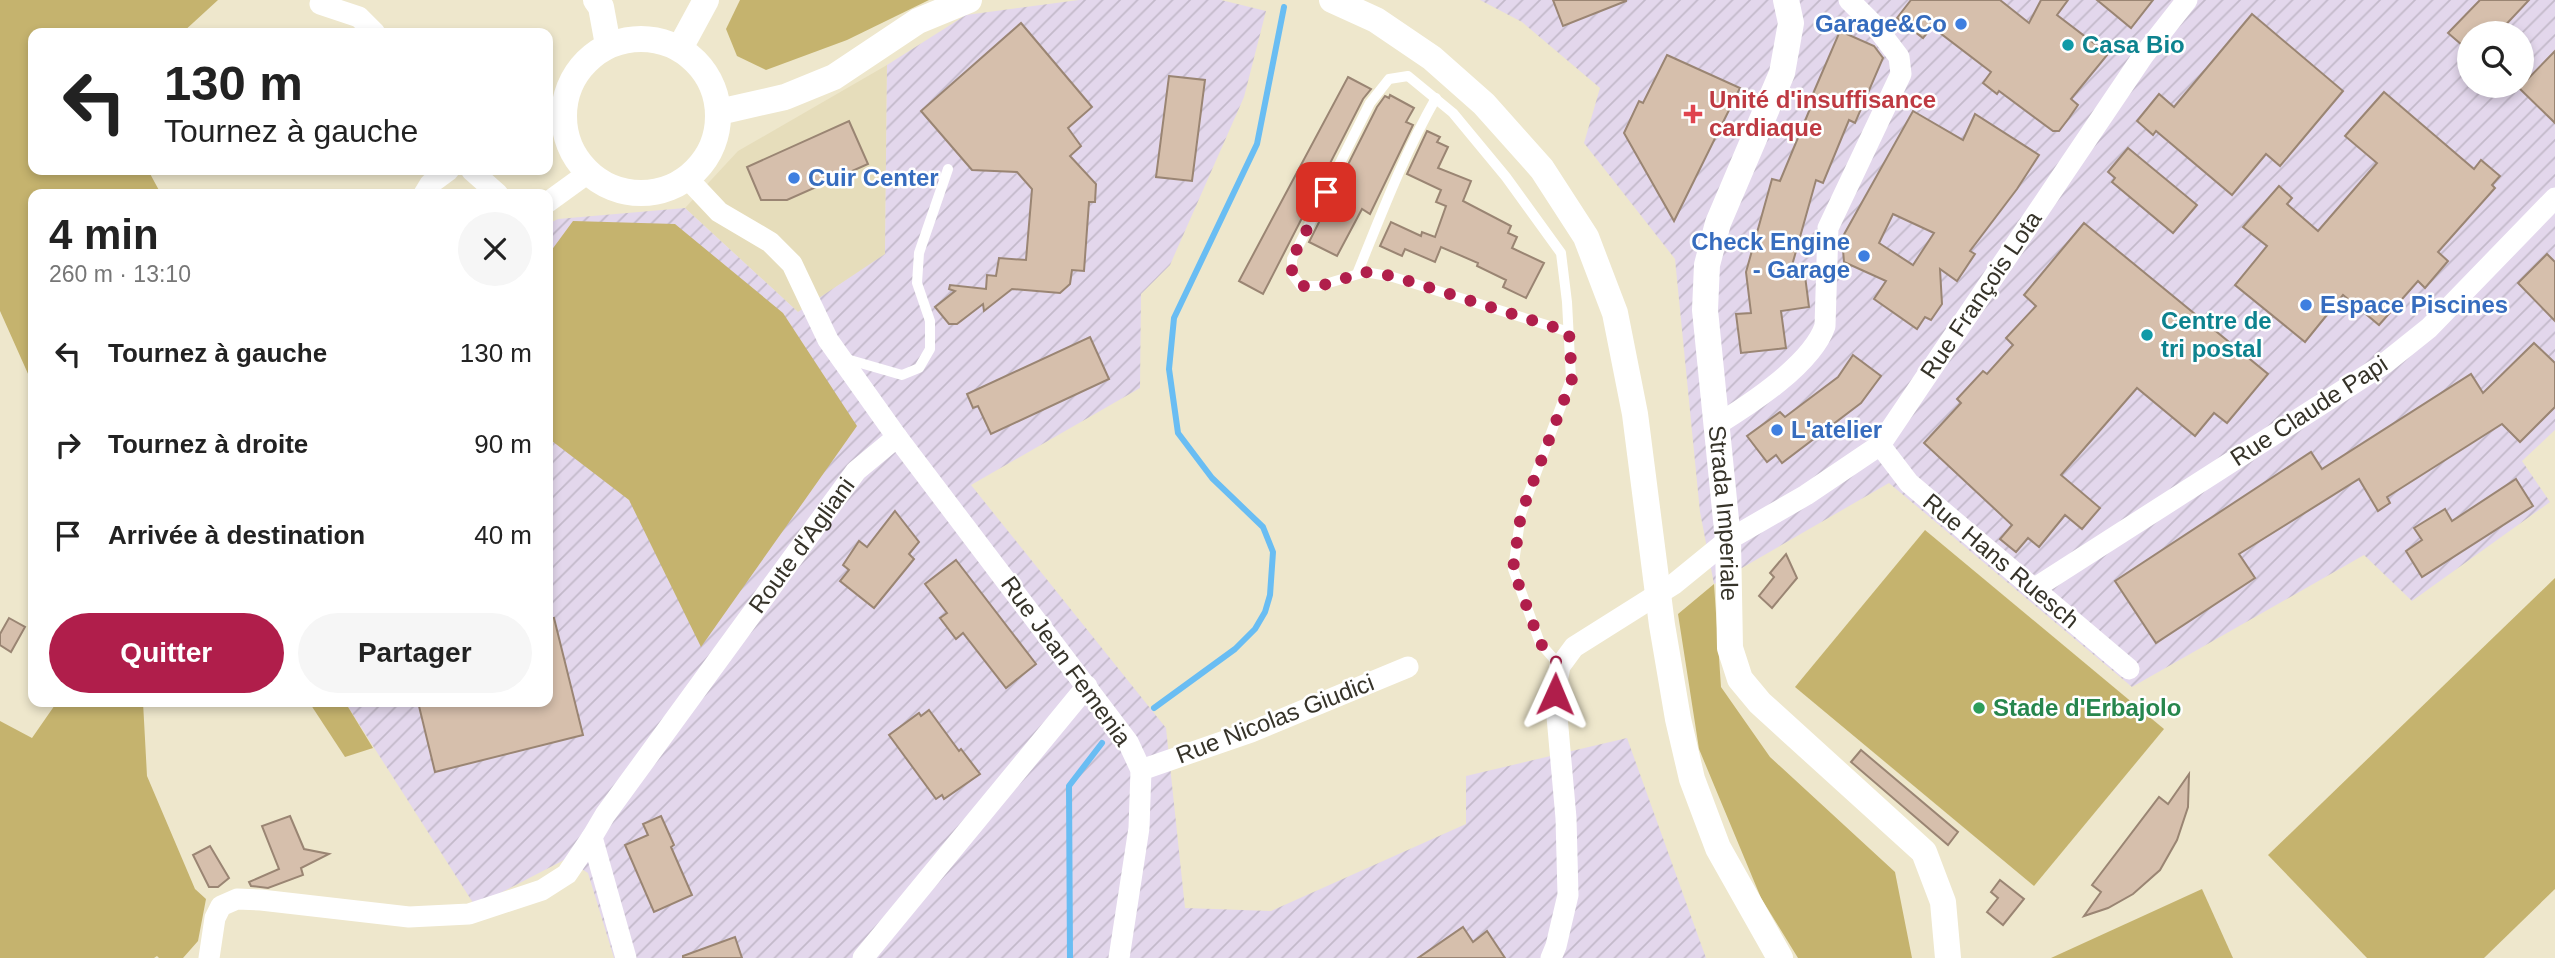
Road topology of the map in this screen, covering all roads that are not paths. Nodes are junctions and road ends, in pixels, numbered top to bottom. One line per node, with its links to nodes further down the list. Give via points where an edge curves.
1 (596, 0): 10 (street)
2 (706, 0): 11 (street)
3 (970, 0): 13 (street, via 918,21 834,76 785,97)
4 (1332, 0): 42 (street, via 1376,20 1432,58 1484,104 1542,169 1586,237 1615,313 1634,414 1675,706 1692,779 1718,848)
5 (1787, 0): 26 (street, Strada Imperiale, via 1791,23 1782,74 1718,223 1707,265 1705,310)
6 (1849, 0): 26 (street, via 1899,57 1901,74 1828,228 1825,326 1820,341 1777,383)
7 (2187, 0): 28 (street, Rue François Lota, via 2135,67)
8 (320, 4): 9 (street, via 359,17)
9 (370, 28)
10 (608, 45): 11 (street, via 632,38 657,39); 15 (street, via 579,69 564,104 564,130)
11 (680, 48): 13 (street, via 700,64 714,86)
12 (1436, 98): 23 (lane); 23 (lane, via 1408,76 1389,79 1370,103 1292,259 1292,274 1301,286 1320,286); 24 (lane, via 1506,177 1561,253)
13 (719, 112): 18 (street, via 716,137 705,160)
14 (948, 169): 25 (lane, via 919,253 917,283 930,321 930,349 919,368 902,375)
15 (588, 173): 18 (street, via 611,188 637,194 663,190); 21 (street)
16 (442, 175): 19 (street)
17 (477, 175): 20 (street)
18 (687, 178): 25 (street, via 719,212 770,242 792,264)
19 (427, 189)
20 (492, 189)
21 (553, 198)
22 (2555, 198): 30 (street, Rue Claude Papi, via 2429,328 2385,364)
23 (1357, 274): 24 (lane, via 1393,276)
24 (1569, 332): 31 (lane, via 1572,379 1521,514 1513,569 1540,643)
25 (841, 358): 27 (street)
26 (1718, 424): 29 (street, Strada Imperiale)
27 (897, 437): 34 (street, Rue Jean Femenia); 36 (street, Route d'Agliani, via 856,471)
28 (1880, 445): 29 (street, Rue François Lota); 30 (street, Rue Hans Ruesch, via 1909,483)
29 (1728, 540): 31 (street, via 1674,584 1574,647); 43 (street, Strada Imperiale, via 1730,648 1740,679 1760,703 1924,852 1943,902)
30 (2035, 589): 33 (street, Rue Hans Ruesch)
31 (1560, 666): 41 (street, via 1555,694 1568,895)
32 (1408, 667): 35 (street, Rue Nicolas Giudici, via 1251,732)
33 (2129, 669)
34 (1087, 686): 35 (street, Rue Jean Femenia, via 1128,742); 39 (street)
35 (1141, 769): 40 (street, Rue Jean Femenia, via 1139,828)
36 (592, 837): 37 (street, Route d'Agliani, via 567,874 542,890 469,914 409,917 237,900 221,906 215,918); 38 (street)
37 (209, 958)
38 (626, 958)
39 (863, 958)
40 (1119, 958)
41 (1551, 958)
42 (1780, 958)
43 (1948, 958)

